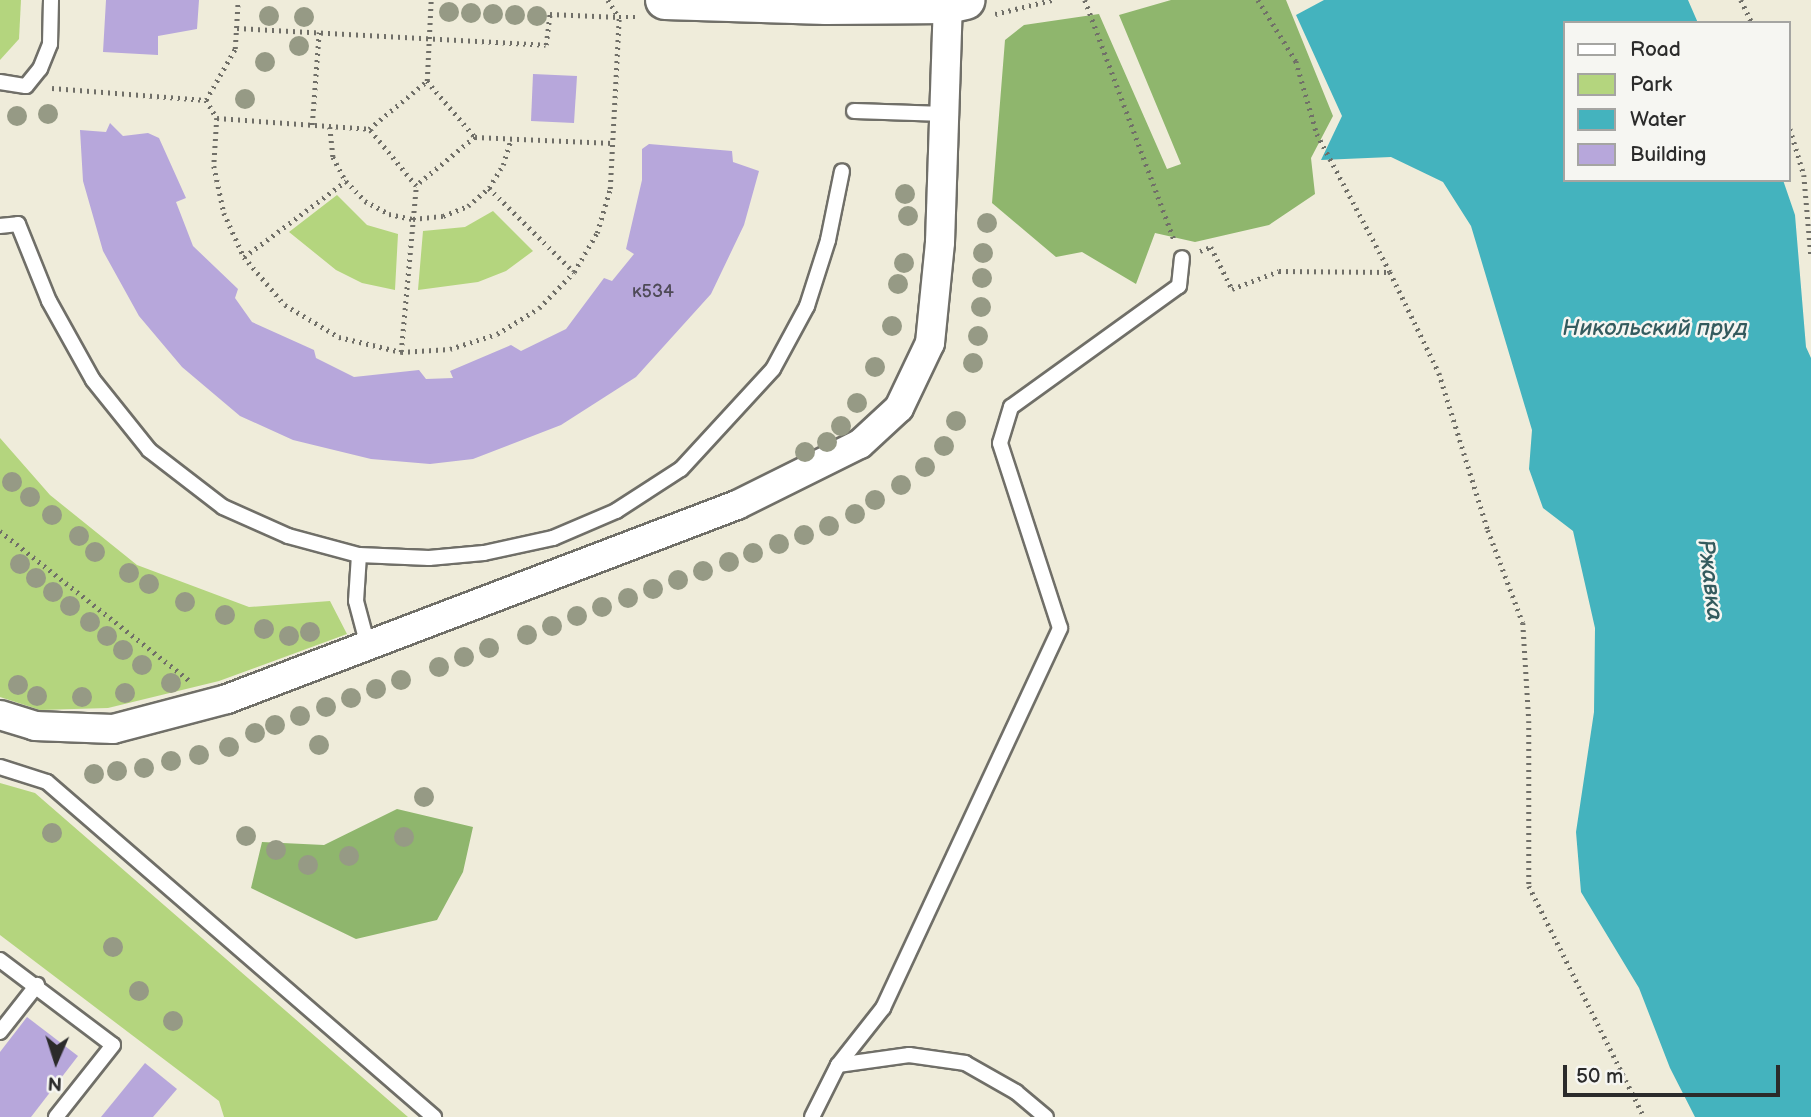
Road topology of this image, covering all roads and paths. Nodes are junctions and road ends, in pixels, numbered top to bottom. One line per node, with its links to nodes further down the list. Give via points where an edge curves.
1 (51, 0): 17 (lane, via 50,44)
2 (238, 0): 12 (path)
3 (431, 0): 14 (path)
4 (608, 0): 10 (path)
5 (1085, 0): 37 (path)
6 (1258, 0): 39 (path, via 1263,15 1296,61 1317,134)
7 (1741, 0): 11 (path)
8 (954, 1): 9 (street); 20 (street)
9 (655, 9): 10 (path)
10 (619, 17): 14 (path, via 550,14 546,45); 28 (path)
11 (1751, 21)
12 (237, 28): 13 (path); 18 (path, via 235,49)
13 (319, 32): 14 (path); 22 (path)
14 (429, 39): 15 (path)
15 (427, 81): 24 (path); 26 (path)
16 (0, 82): 17 (lane)
17 (26, 86): 18 (path)
18 (206, 100): 21 (path)
19 (855, 111): 20 (lane)
20 (945, 114): 43 (street, via 930,343 899,408 860,444 737,505)
21 (217, 118): 22 (path); 36 (path, via 214,166 224,213)
22 (312, 125): 23 (path)
23 (330, 127): 24 (path); 30 (path, via 333,157)
24 (369, 129): 31 (path)
25 (1790, 129): 35 (path, via 1804,175)
26 (475, 137): 27 (path); 31 (path)
27 (511, 139): 28 (path); 32 (path)
28 (613, 143): 38 (path, via 604,211)
29 (842, 171): 42 (lane, via 828,240 807,306 773,369 681,469 616,511 553,538 484,553)
30 (345, 181): 33 (path, via 365,201 389,214); 36 (path)
31 (416, 186): 33 (path)
32 (489, 188): 33 (path, via 455,211); 38 (path)
33 (413, 219): 40 (path)
34 (0, 226): 42 (lane, via 18,224 50,301 93,380 149,450 223,507 288,536)
35 (1811, 255)
36 (244, 257): 40 (path, via 296,312 339,337)
37 (1182, 258): 39 (path, via 1211,247 1232,289 1279,271); 50 (lane, via 1179,286 1011,407 1000,443 1060,628 883,1008)
38 (574, 272): 40 (path, via 539,308 497,334 450,349)
39 (1390, 272): 55 (path, via 1439,373 1488,530 1523,623 1529,721 1529,886)
40 (401, 352)
41 (0, 531): 44 (path, via 176,674)
42 (359, 555): 43 (lane, via 356,601)
43 (368, 646): 44 (street)
44 (228, 699): 45 (street, via 113,729 35,726)
45 (0, 715)
46 (0, 767): 52 (lane, via 47,782)
47 (0, 960): 48 (lane)
48 (37, 985): 49 (lane); 51 (lane, via 113,1045)
49 (0, 1032)
50 (838, 1065): 53 (lane); 54 (lane, via 909,1055 965,1063 1016,1092)
51 (56, 1117)
52 (434, 1117)
53 (812, 1117)
54 (1046, 1117)
55 (1644, 1117)

